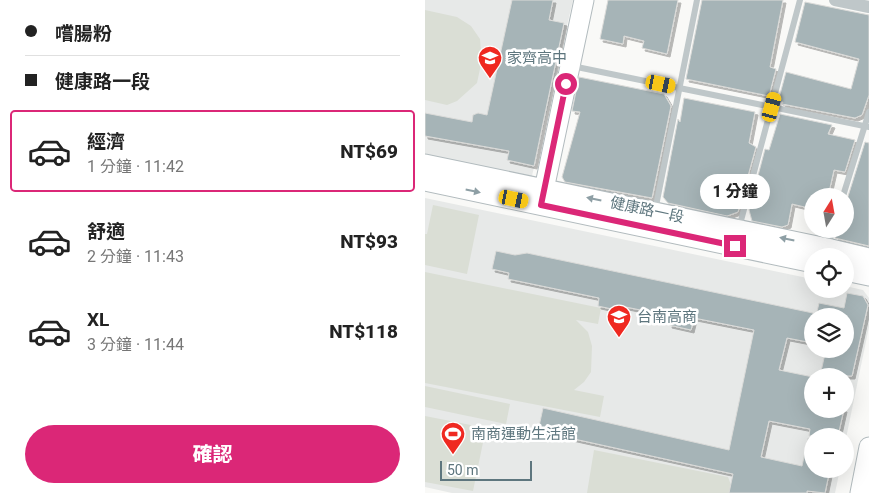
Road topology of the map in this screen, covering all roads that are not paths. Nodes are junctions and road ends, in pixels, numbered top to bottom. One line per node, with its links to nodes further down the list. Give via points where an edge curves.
1 (584, 0): 6 (street)
2 (697, 0): 7 (lane)
3 (800, 0): 8 (lane)
4 (835, 0): 5 (street)
5 (869, 7)
6 (570, 66): 7 (lane); 14 (street)
7 (680, 88): 8 (lane); 15 (lane)
8 (772, 107): 10 (lane); 16 (lane)
9 (869, 112): 10 (lane)
10 (867, 126): 13 (lane)
11 (425, 164): 14 (street, 健康路一段)
12 (425, 181): 14 (street, 健康路一段, one-way to 14)
13 (846, 188)
14 (543, 197): 15 (street, 健康路一段)
15 (656, 221): 16 (street, 健康路一段)
16 (737, 238): 18 (street, 健康路一段, one-way to 16); 21 (street, 健康路一段)
17 (830, 238): 18 (lane)
18 (827, 248)
19 (854, 254): 20 (street, 健康路一段)
20 (869, 258)
21 (804, 261)
22 (854, 273): 23 (street)
23 (869, 276)
24 (869, 447): 25 (street)
25 (860, 493)

